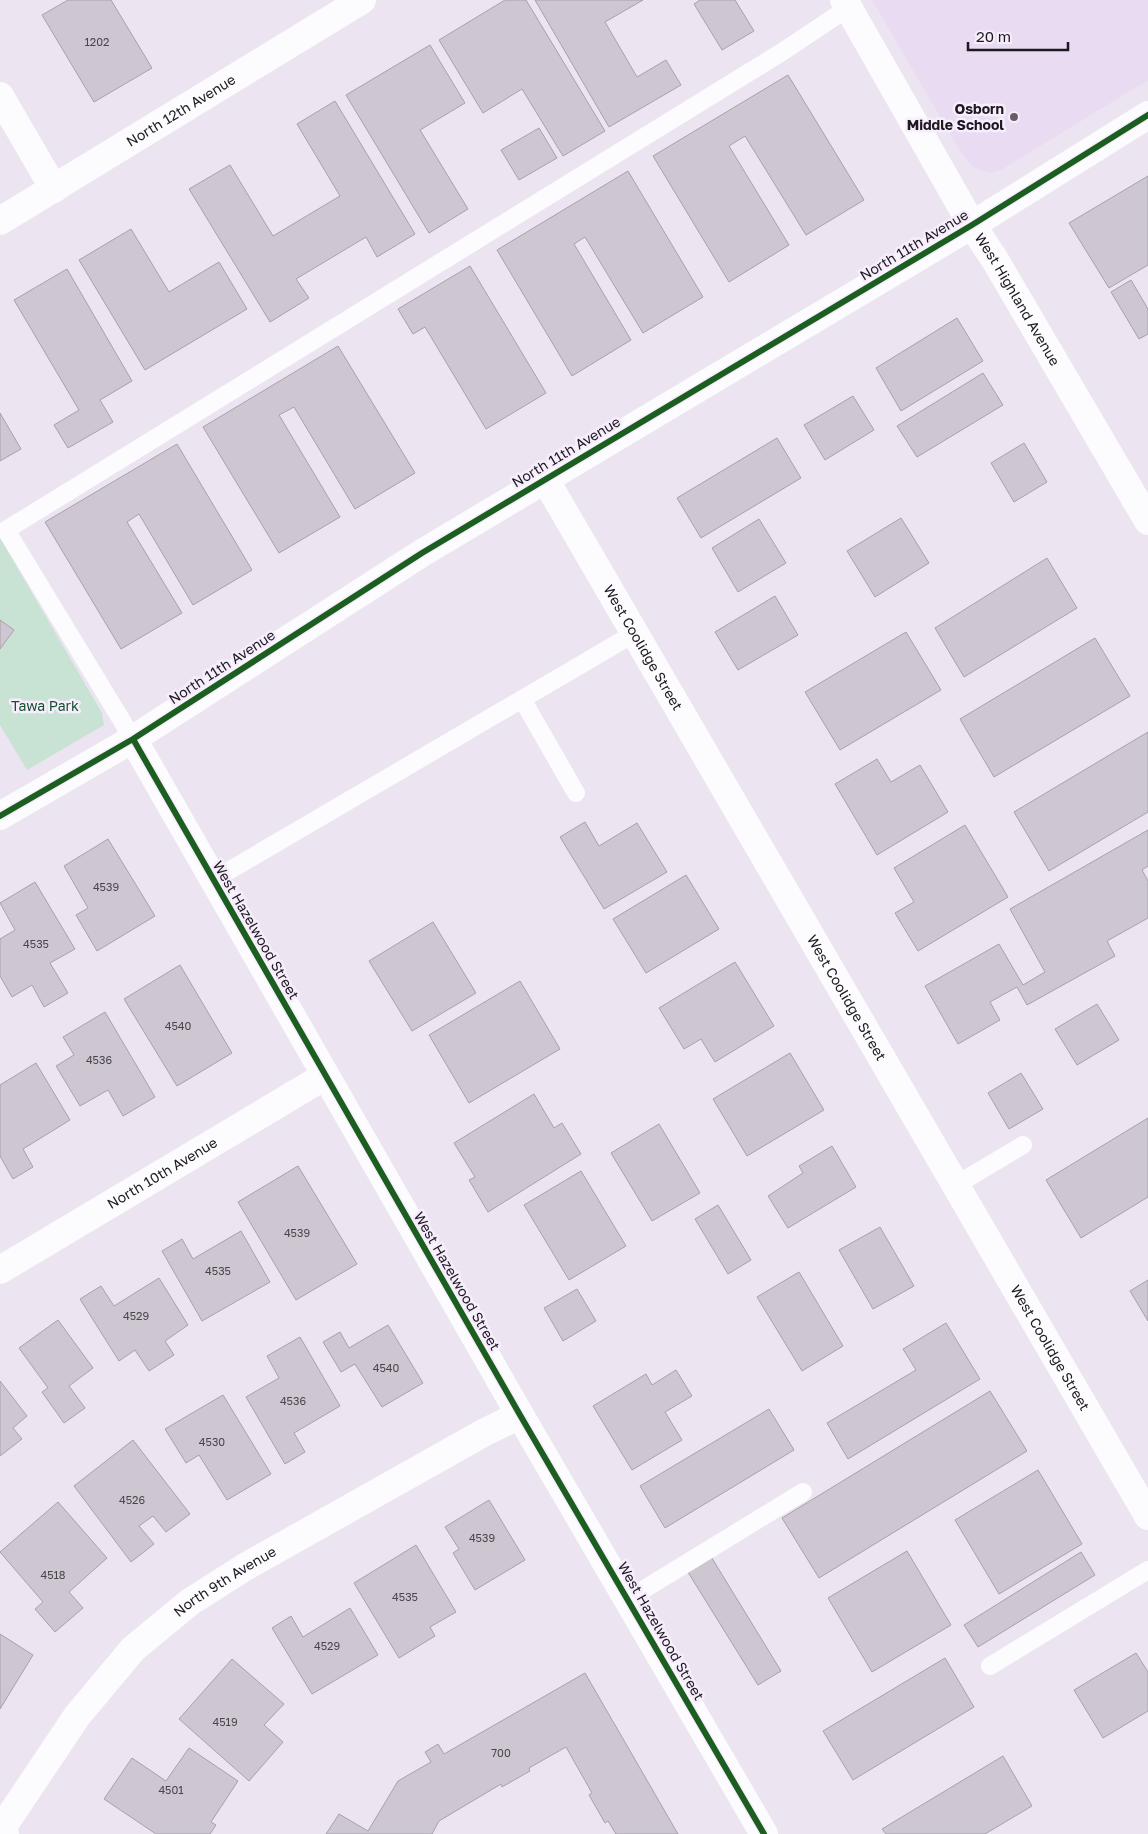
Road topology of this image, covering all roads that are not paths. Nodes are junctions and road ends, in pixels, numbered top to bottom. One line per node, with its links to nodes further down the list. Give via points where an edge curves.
1 (362, 0): 5 (street, North 12th Avenue)
2 (846, 4): 7 (street, West Highland Avenue); 12 (lane, via 782,52 6,530)
3 (0, 96): 5 (street)
4 (1148, 114): 7 (street, North 11th Avenue)
5 (54, 189): 6 (street, North 12th Avenue)
6 (0, 221)
7 (972, 225): 8 (street, North 11th Avenue); 9 (street, West Highland Avenue)
8 (545, 479): 10 (street, West Coolidge Street); 12 (street, North 11th Avenue, via 422,552)
9 (1148, 520)
10 (635, 633): 11 (lane); 18 (street, West Coolidge Street)
11 (522, 699): 13 (lane); 15 (lane)
12 (133, 739): 14 (street, North 11th Avenue); 15 (street, West Hazelwood Street)
13 (576, 793)
14 (0, 816)
15 (213, 880): 16 (street, West Hazelwood Street)
16 (325, 1076): 19 (street, North 10th Avenue); 20 (street, West Hazelwood Street)
17 (1023, 1145): 18 (lane)
18 (956, 1185): 22 (street, West Coolidge Street)
19 (0, 1270)
20 (520, 1416): 24 (street, West Hazelwood Street); 26 (street, North 9th Avenue, via 485,1432 245,1567 190,1602 133,1649 77,1716)
21 (803, 1492): 24 (lane)
22 (1148, 1516)
23 (1148, 1570): 25 (lane)
24 (628, 1599): 28 (street, West Hazelwood Street)
25 (990, 1666)
26 (0, 1831): 27 (street)
27 (5, 1834)
28 (764, 1834)

